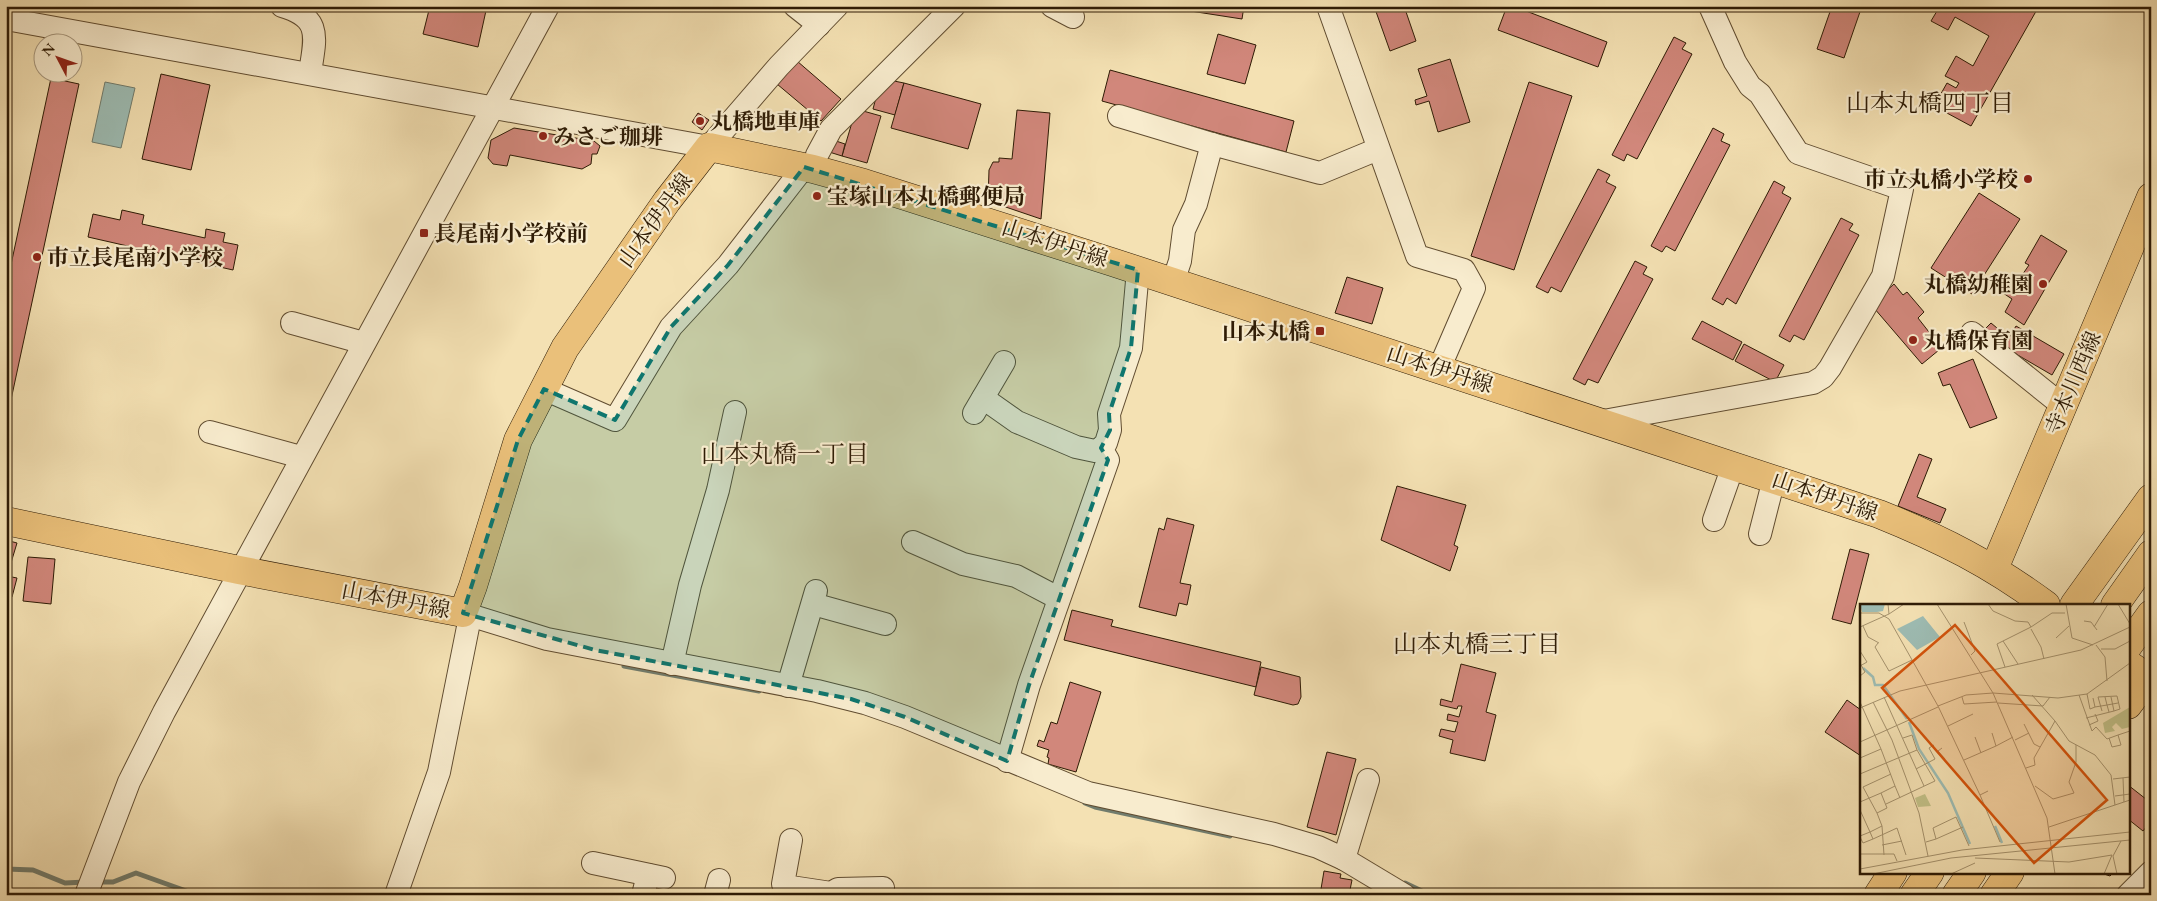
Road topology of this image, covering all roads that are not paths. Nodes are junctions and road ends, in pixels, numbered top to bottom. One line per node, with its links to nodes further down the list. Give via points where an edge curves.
1 (282, 6): 12 (street, via 306,16 314,29)
2 (548, 6): 13 (street)
3 (795, 6): 11 (street)
4 (837, 6): 11 (street)
5 (954, 6): 18 (street, via 831,129)
6 (1052, 6): 9 (street)
7 (1328, 6): 17 (street)
8 (1710, 6): 30 (street, via 1735,62 1798,153 1902,189 1883,276 1830,368 1813,383)
9 (1073, 17)
10 (6, 19): 12 (street)
11 (819, 25): 16 (street, via 772,73)
12 (310, 73): 13 (street)
13 (493, 108): 16 (street); 24 (street)
14 (1119, 116): 15 (street)
15 (1212, 144): 17 (street, via 1320,173); 21 (street, via 1196,204 1184,230 1180,261)
16 (709, 147): 18 (main road, 山本伊丹線); 27 (main road, 山本伊丹線, via 667,201 570,341)
17 (1378, 149): 26 (street, via 1417,256 1464,270 1474,288)
18 (809, 168): 20 (main road, 山本伊丹線); 27 (street, via 671,327 615,420)
19 (2151, 197): 28 (main road, 寺本川西線)
20 (1138, 270): 21 (main road, 山本伊丹線); 32 (street, via 1131,348 1109,414 1110,430)
21 (1173, 282): 26 (main road, 山本伊丹線)
22 (292, 323): 24 (street)
23 (1977, 342): 28 (street)
24 (364, 343): 33 (street)
25 (1004, 362): 32 (street, via 978,405 1076,447 1095,451)
26 (1439, 369): 30 (main road, 山本伊丹線)
27 (544, 389): 49 (main road, 山本伊丹線, via 518,440)
28 (2063, 406): 42 (main road, 寺本川西線)
29 (735, 412): 52 (street)
30 (1598, 422): 34 (main road, 山本伊丹線)
31 (210, 432): 33 (street)
32 (1101, 448): 44 (street, via 1108,460)
33 (301, 457): 43 (street)
34 (1733, 466): 35 (main road, 山本伊丹線); 37 (street)
35 (1774, 479): 39 (street); 42 (main road, 山本伊丹線, via 1910,527)
36 (2151, 498): 46 (main road)
37 (1714, 520)
38 (6, 521): 43 (main road, 山本伊丹線)
39 (1760, 534)
40 (913, 542): 44 (street, via 963,564 1016,576)
41 (2151, 554): 47 (main road)
42 (1994, 569): 45 (main road, 山本伊丹線)
43 (239, 570): 49 (main road, 山本伊丹線); 69 (street, via 129,782)
44 (1058, 598): 56 (street, via 1028,685)
45 (2045, 604)
46 (2075, 604)
47 (2116, 604)
48 (2151, 614): 51 (main road)
49 (466, 615): 52 (street, via 548,639); 70 (street, via 439,772)
50 (876, 626): 54 (street, via 814,597)
51 (2130, 643)
52 (672, 664): 54 (street)
53 (2144, 674): 55 (main road)
54 (788, 686): 56 (street, via 886,710)
55 (2130, 701)
56 (1007, 761): 59 (street, via 1088,793 1274,834 1318,847)
57 (1368, 780): 59 (street)
58 (793, 841): 68 (street, via 783,884)
59 (1344, 859): 71 (street)
60 (593, 863): 66 (street)
61 (2151, 872): 76 (street)
62 (1892, 874): 72 (main road)
63 (1929, 874): 73 (main road)
64 (1971, 874): 74 (main road)
65 (2009, 874): 75 (main road)
66 (652, 882)
67 (883, 888): 68 (street, via 838,889)
68 (831, 894)
69 (86, 895)
70 (396, 895)
71 (1404, 895)
72 (1878, 895)
73 (1914, 895)
74 (1956, 895)
75 (1994, 895)
76 (2128, 895)

